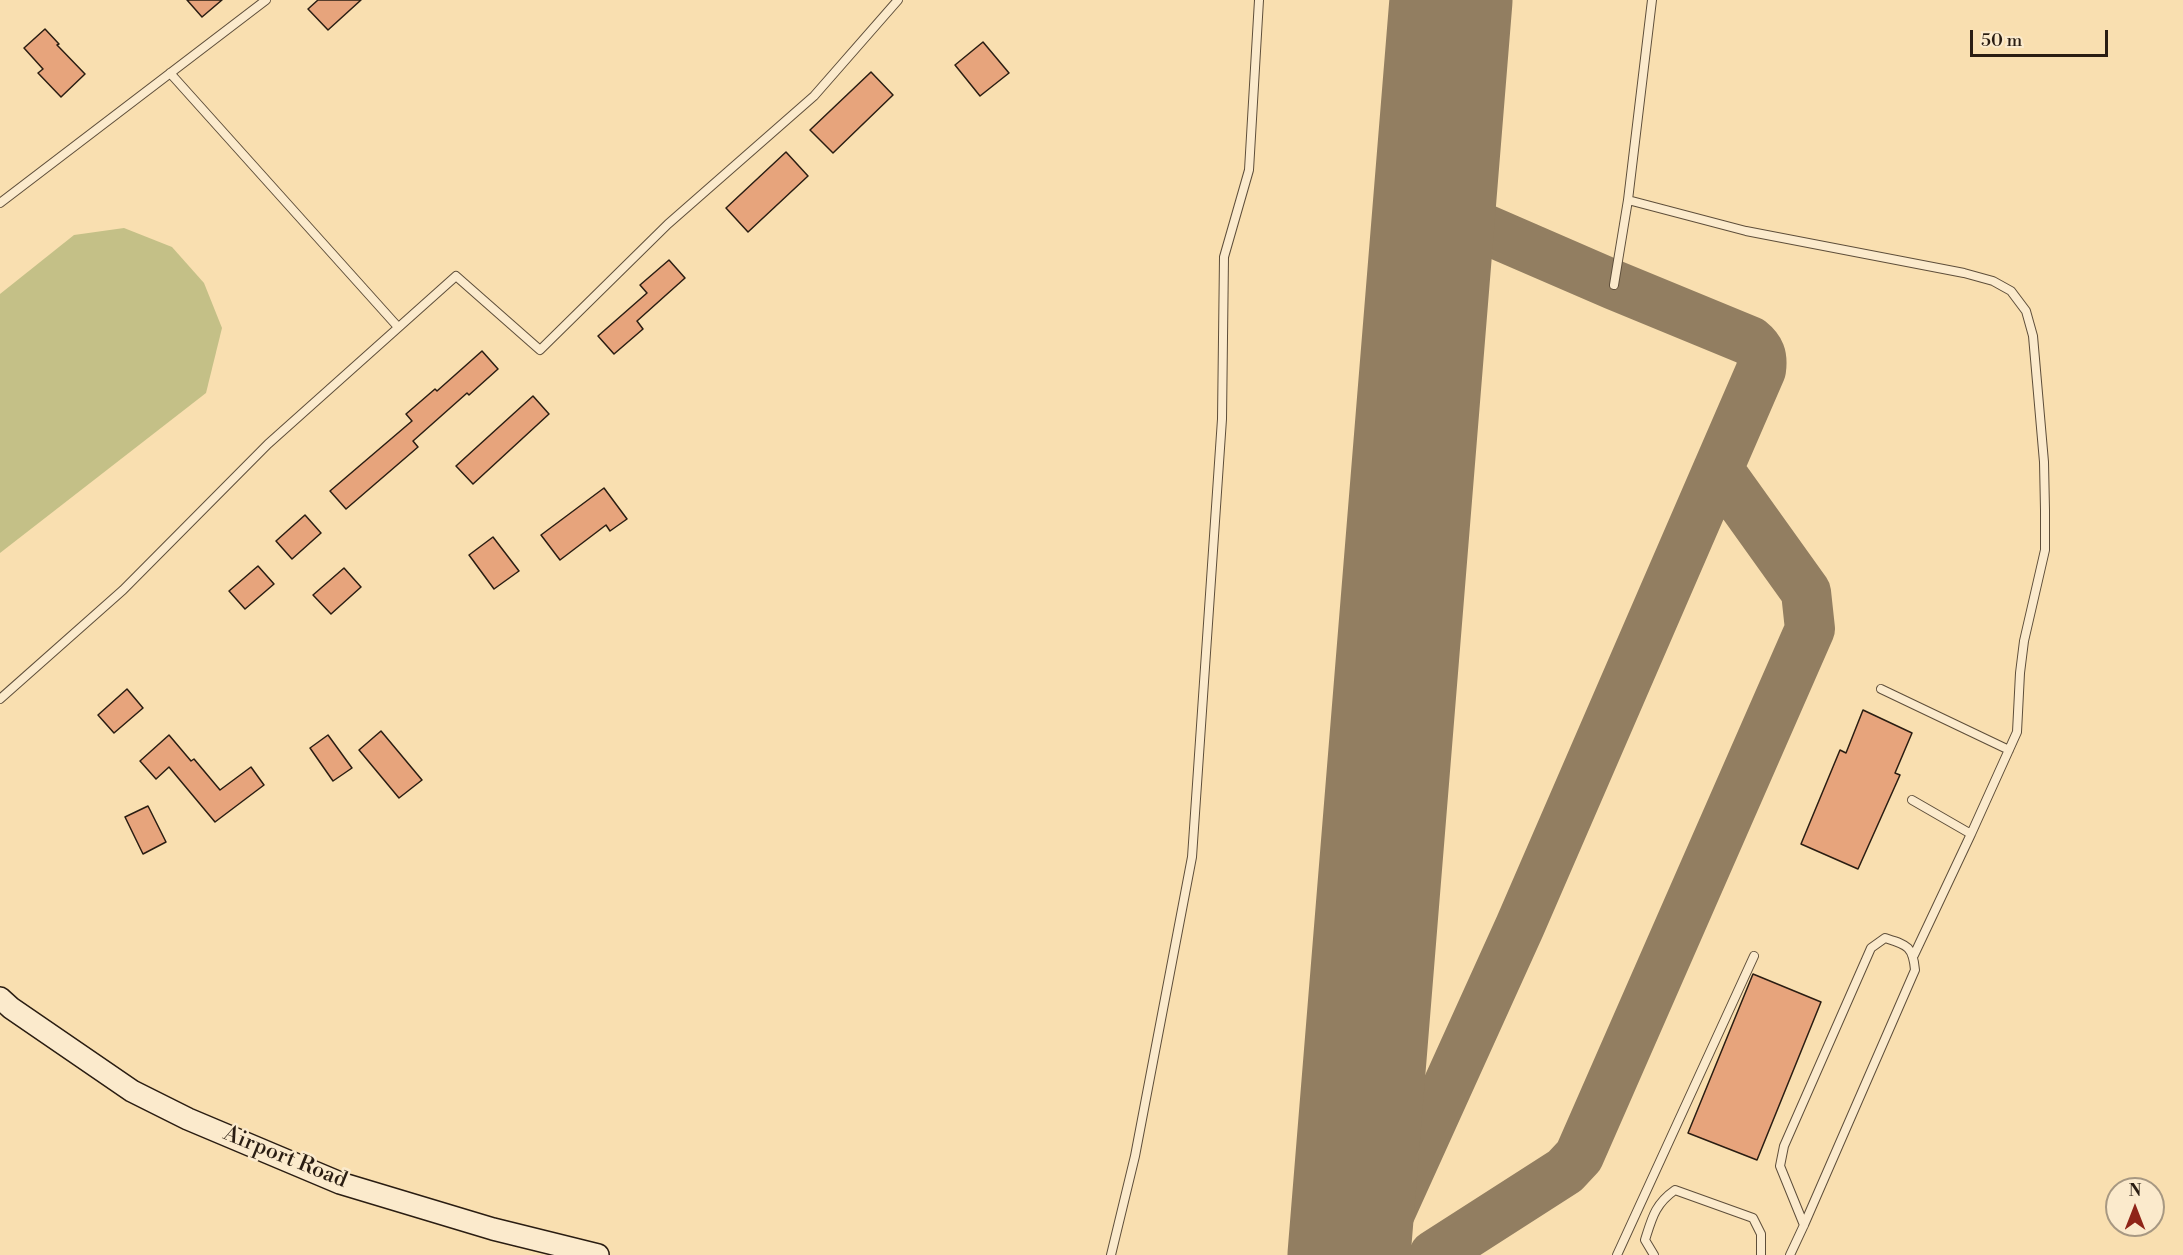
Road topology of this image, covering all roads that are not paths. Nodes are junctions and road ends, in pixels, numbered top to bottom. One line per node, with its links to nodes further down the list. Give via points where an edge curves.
1 (266, 0): 5 (lane)
2 (898, 0): 9 (lane, via 814,96 668,224 540,350 456,276)
3 (1258, 0): 20 (lane, via 1249,170 1224,257 1222,419 1192,857 1135,1156)
4 (1652, 0): 6 (lane)
5 (170, 73): 7 (lane); 9 (lane)
6 (1628, 200): 8 (lane); 12 (lane, via 1746,231 1993,281 2011,291 2026,311 2044,462 2045,550 2024,641 2017,732)
7 (0, 203)
8 (1614, 285)
9 (399, 327): 11 (lane, via 268,444 123,590)
10 (1881, 689): 12 (lane)
11 (0, 699)
12 (2009, 750): 14 (lane)
13 (1912, 800): 14 (lane)
14 (1971, 834): 15 (lane)
15 (1914, 955): 18 (lane, via 1915,970); 18 (lane, via 1906,945 1885,938 1871,948 1784,1146 1780,1166)
16 (1754, 956): 21 (lane)
17 (0, 998): 19 (main road, Airport Road, via 132,1090 188,1119 340,1183 493,1229)
18 (1804, 1225): 24 (lane)
19 (598, 1255)
20 (1111, 1255)
21 (1617, 1255)
22 (1654, 1255): 23 (lane, via 1645,1240 1650,1222 1662,1199 1675,1190 1753,1218 1761,1234)
23 (1761, 1255)
24 (1790, 1255)

